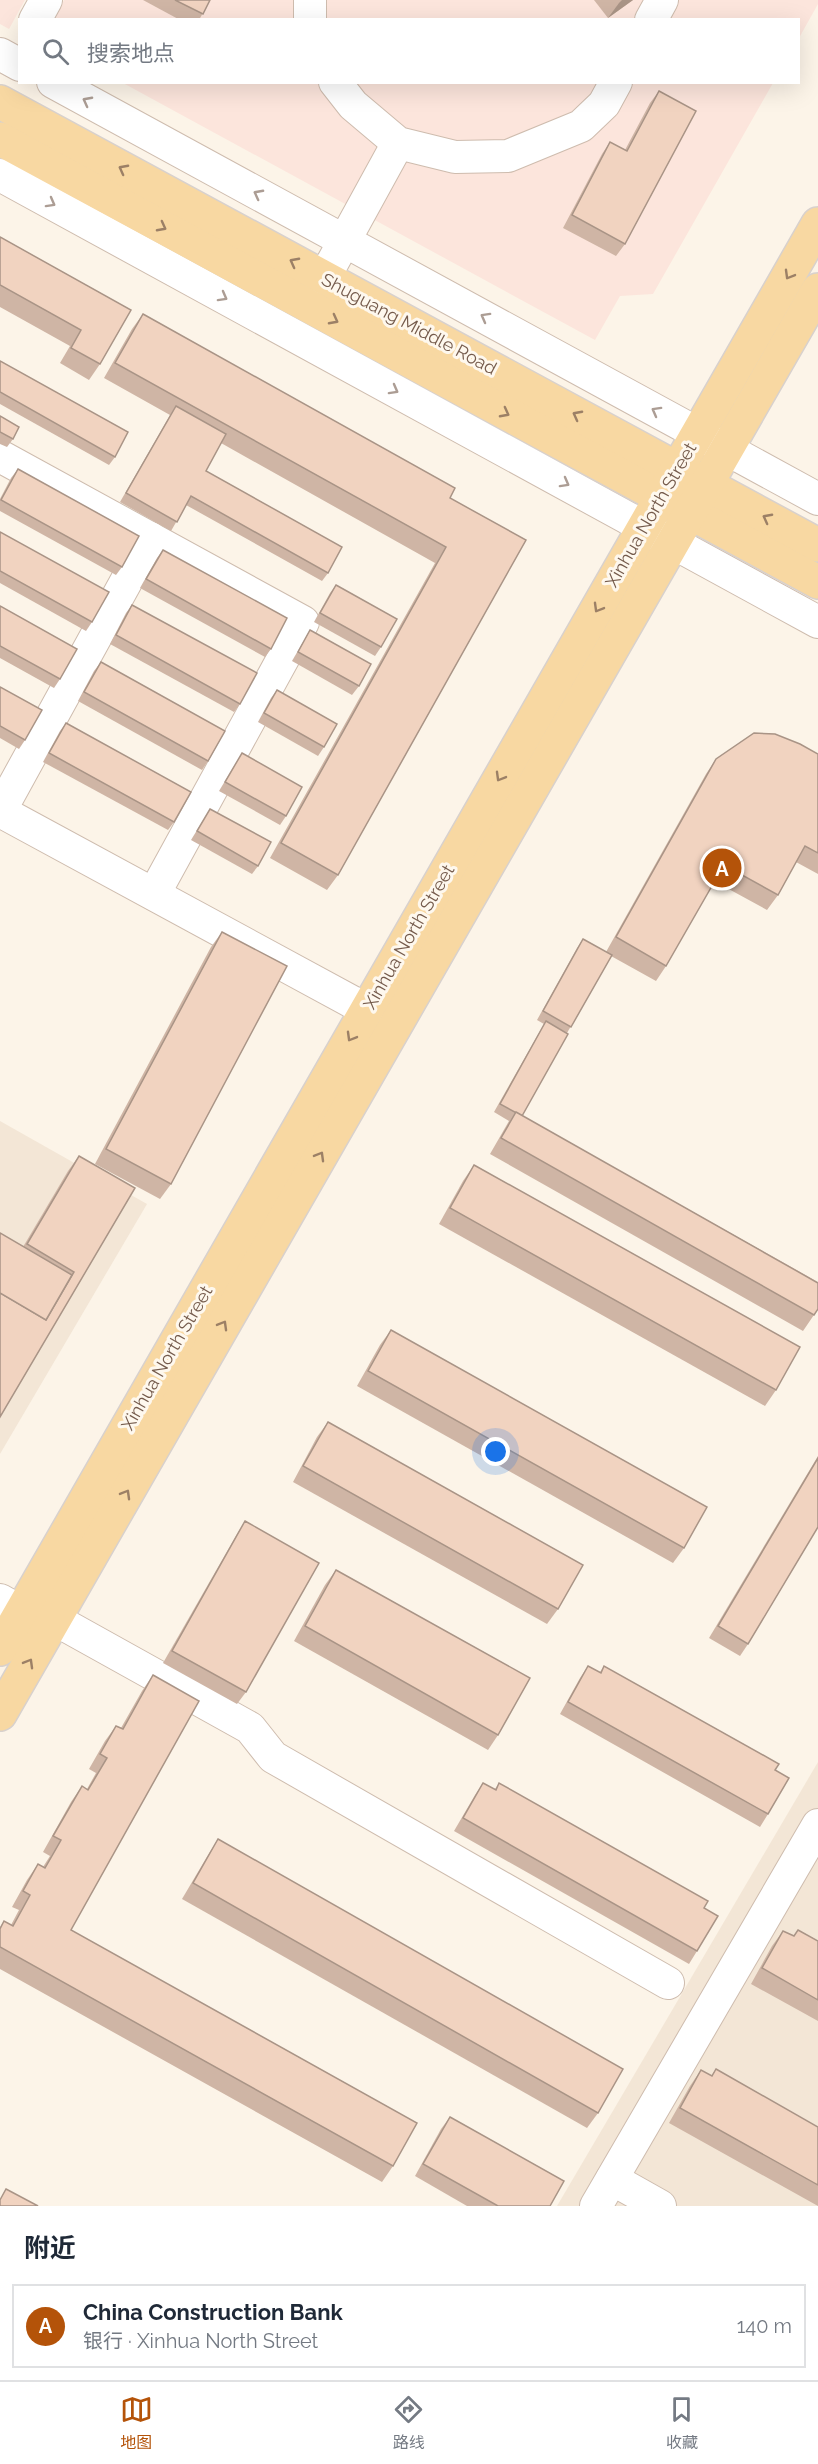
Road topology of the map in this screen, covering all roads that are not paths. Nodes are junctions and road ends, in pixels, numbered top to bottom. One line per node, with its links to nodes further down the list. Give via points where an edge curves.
1 (46, 0): 4 (street)
2 (310, 0): 5 (street)
3 (662, 0): 6 (street)
4 (36, 18)
5 (310, 18)
6 (652, 18)
7 (56, 84): 15 (street, one-way to 7)
8 (336, 84): 12 (street, via 353,105)
9 (615, 84): 12 (street, via 604,104 581,126 508,156 455,157)
10 (0, 102): 16 (main road, Shuguang Middle Road, one-way to 10)
11 (0, 139): 23 (main road, Shuguang Middle Road, one-way to 23)
12 (398, 143): 15 (street)
13 (0, 175): 26 (street, one-way to 26)
14 (818, 224): 18 (main road, Xinhua North Street, one-way to 18)
15 (345, 241): 16 (street); 18 (street, one-way to 15)
16 (324, 278): 21 (main road, Shuguang Middle Road, one-way to 16)
17 (818, 290): 19 (main road, Xinhua North Street)
18 (698, 434): 19 (street); 21 (main road, Xinhua North Street)
19 (726, 449): 22 (main road, Xinhua North Street); 24 (street)
20 (2, 461): 27 (street)
21 (677, 469): 22 (main road, Shuguang Middle Road); 23 (main road, Xinhua North Street)
22 (706, 485): 25 (main road, Xinhua North Street); 29 (main road, Shuguang Middle Road, one-way to 22)
23 (662, 497): 25 (main road, Shuguang Middle Road); 26 (main road, Xinhua North Street)
24 (818, 499)
25 (690, 513): 28 (main road, Xinhua North Street); 30 (main road, Shuguang Middle Road)
26 (644, 527): 28 (street); 34 (main road, Xinhua North Street, one-way to 34)
27 (150, 538): 32 (street); 33 (street, via 303,622)
28 (673, 543): 31 (street); 36 (main road, Xinhua North Street, one-way to 28)
29 (818, 545)
30 (818, 582)
31 (818, 622)
32 (0, 811): 33 (street)
33 (154, 894): 34 (street)
34 (367, 1010): 35 (main road, Xinhua North Street, one-way to 35)
35 (11, 1606): 37 (main road, Xinhua North Street)
36 (54, 1619): 38 (main road, Xinhua North Street, one-way to 36); 40 (street, via 250,1728 273,1757)
37 (0, 1649)
38 (0, 1714)
39 (818, 1824): 41 (street)
40 (668, 1983)
41 (612, 2179): 42 (street); 43 (street)
42 (596, 2206)
43 (660, 2206)

